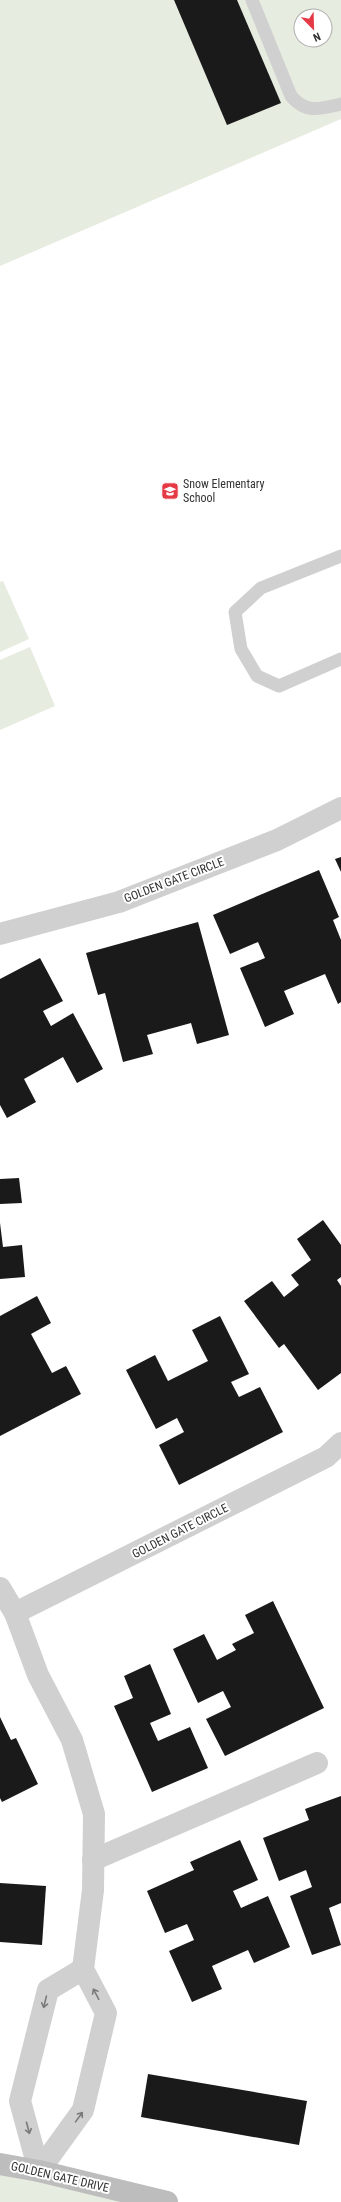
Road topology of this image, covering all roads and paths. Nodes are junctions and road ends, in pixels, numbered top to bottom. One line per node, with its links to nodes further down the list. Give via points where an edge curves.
1 (252, 0): 2 (lane, via 291,96 299,105 315,110)
2 (341, 104)
3 (341, 556): 4 (lane, via 261,588 235,612 241,649 257,676 279,686)
4 (341, 659)
5 (341, 808): 6 (street, GOLDEN GATE CIRCLE, via 277,840 119,902)
6 (0, 934)
7 (341, 1443): 9 (street, GOLDEN GATE CIRCLE, via 326,1457)
8 (0, 1588): 9 (street)
9 (15, 1613): 11 (street, via 38,1675 72,1740 94,1814)
10 (317, 1763): 11 (street)
11 (93, 1860): 12 (street, via 93,1890)
12 (83, 1969): 14 (street, one-way to 12, via 83,2110 106,2013); 14 (street, one-way to 14, via 48,1990 20,2101)
13 (0, 2164): 14 (street, GOLDEN GATE DRIVE)
14 (39, 2171): 15 (street, GOLDEN GATE DRIVE)
15 (167, 2202)

